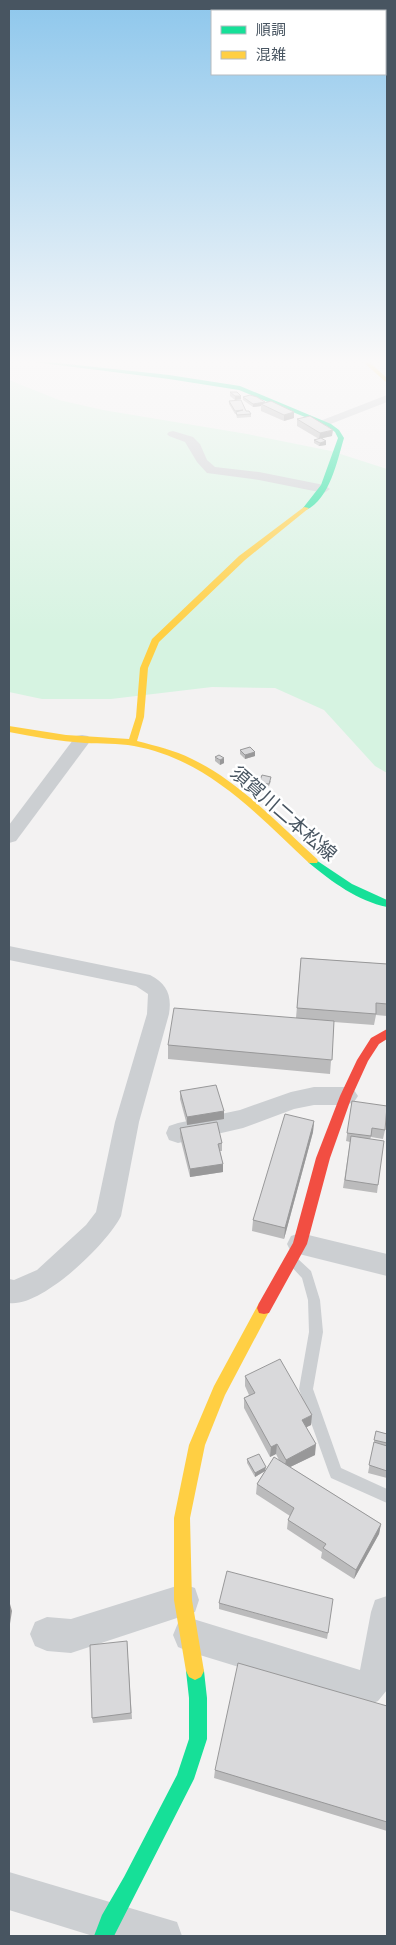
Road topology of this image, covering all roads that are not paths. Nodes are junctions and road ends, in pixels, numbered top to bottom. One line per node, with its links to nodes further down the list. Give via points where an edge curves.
1 (198, 453): 3 (street, via 211,470)
2 (336, 453): 3 (street)
3 (324, 489): 6 (street, via 316,500 242,558 155,641 143,668 141,712)
4 (9, 728): 5 (street, 須賀川二本松線)
5 (82, 740): 6 (street, 須賀川二本松線); 7 (street)
6 (132, 743): 8 (street, 須賀川二本松線, via 169,754 231,786 329,876 360,894)
7 (9, 837)
8 (387, 904)
9 (9, 953): 15 (street, via 142,980 159,992 160,1000 127,1122 108,1216 95,1233 46,1278)
10 (387, 1033): 11 (street, via 375,1041)
11 (346, 1096): 12 (street, via 314,1096 291,1101 243,1119); 13 (street, via 323,1158)
12 (178, 1133)
13 (295, 1253): 14 (street); 16 (lane, via 314,1300 316,1332 306,1389 336,1473); 17 (street, via 219,1391 198,1445 182,1518)
14 (387, 1265)
15 (9, 1292)
16 (387, 1496)
17 (183, 1600): 19 (street, via 71,1636); 20 (street)
18 (387, 1612): 20 (street, via 376,1678 366,1689)
19 (48, 1634)
20 (190, 1635): 22 (street, via 198,1698 198,1739 185,1779)
21 (9, 1891): 22 (street)
22 (106, 1929): 23 (street)
23 (163, 1936)

